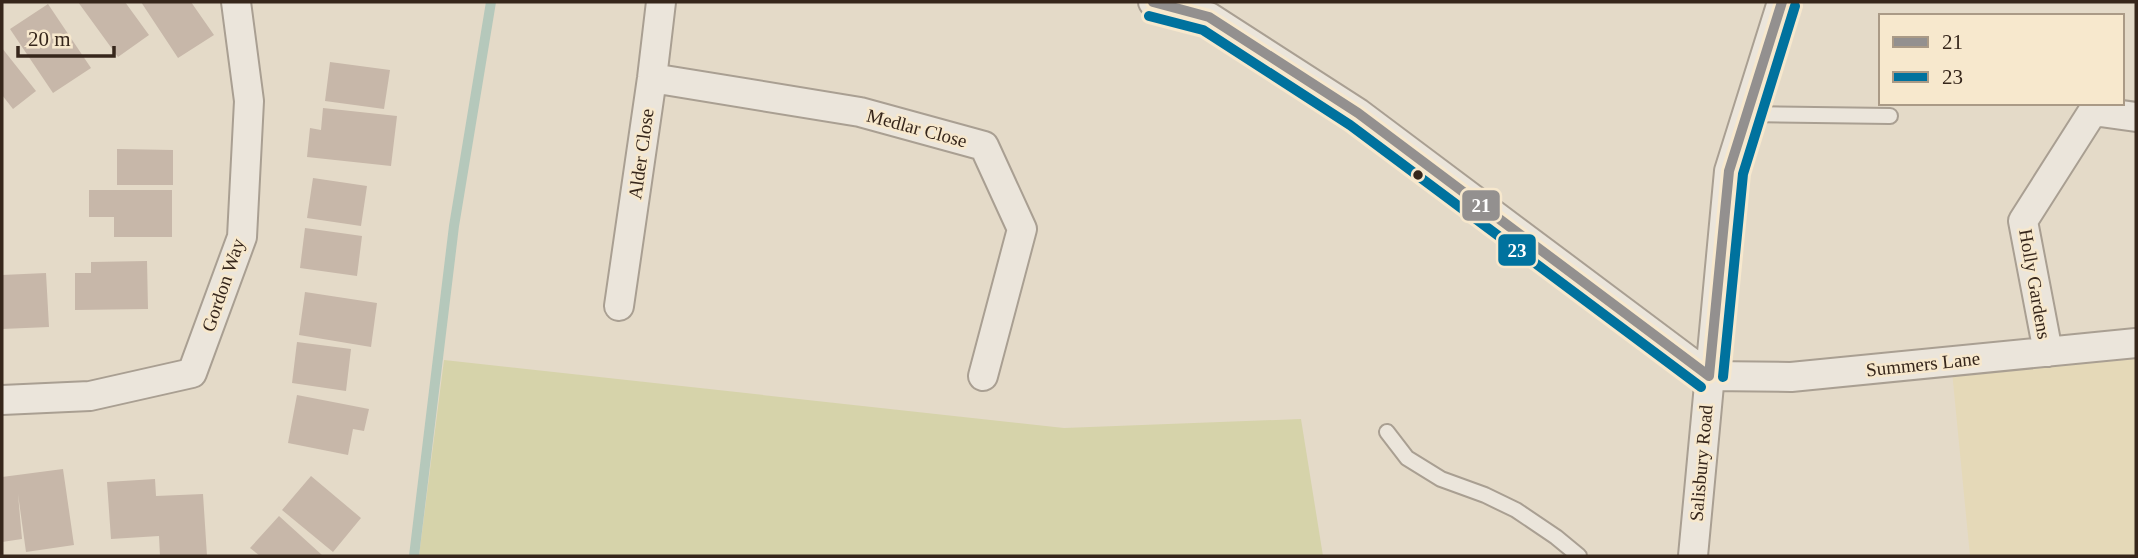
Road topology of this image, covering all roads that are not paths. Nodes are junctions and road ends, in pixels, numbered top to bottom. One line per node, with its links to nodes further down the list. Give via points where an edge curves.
1 (236, 2): 15 (street, Gordon Way, via 249,101 242,237 192,373 90,397)
2 (660, 2): 6 (street, Alder Close)
3 (1153, 2): 5 (street)
4 (1782, 2): 7 (street, Salisbury Road)
5 (1219, 9): 14 (street)
6 (652, 78): 10 (street, Alder Close); 13 (street, Medlar Close, via 860,112 984,146 1022,229)
7 (1747, 114): 8 (lane); 14 (street, Salisbury Road, via 1729,171)
8 (1890, 116)
9 (2136, 117): 12 (street, Holly Gardens, via 2093,111 2023,221)
10 (619, 306)
11 (2136, 343): 12 (street, Summers Lane)
12 (2048, 352): 14 (street, Summers Lane, via 1791,377)
13 (983, 376)
14 (1709, 376): 18 (street, Salisbury Road)
15 (2, 400)
16 (1387, 432): 17 (lane, via 1407,458 1441,479 1516,510)
17 (1579, 556)
18 (1693, 556)

